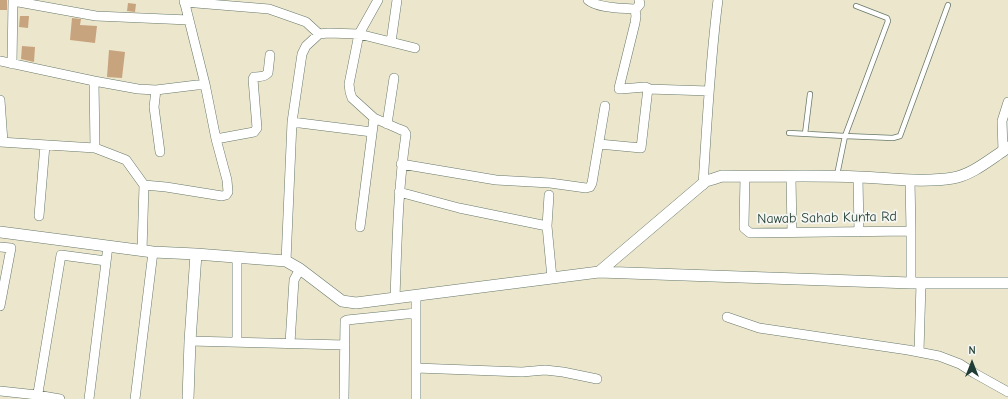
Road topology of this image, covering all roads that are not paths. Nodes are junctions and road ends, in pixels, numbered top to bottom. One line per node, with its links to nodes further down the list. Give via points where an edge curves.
1 (378, 0): 14 (street)
2 (397, 0): 15 (street)
3 (588, 0): 11 (street, via 592,4)
4 (639, 0): 11 (street, via 640,4)
5 (718, 0): 25 (street)
6 (13, 1): 12 (street, via 96,16); 19 (street)
7 (184, 1): 8 (street); 12 (street)
8 (269, 4): 13 (street, via 306,22)
9 (948, 4): 36 (lane, via 900,136)
10 (856, 6): 36 (lane, via 887,18 888,21)
11 (635, 10): 23 (street, via 635,23 619,89)
12 (189, 20): 22 (street)
13 (319, 34): 14 (street); 31 (street, via 306,46 302,54)
14 (359, 34): 15 (street); 30 (street, via 349,84 350,92 352,98)
15 (391, 42): 16 (street)
16 (415, 48)
17 (270, 55): 37 (street, via 268,73 264,77 253,79 257,128 254,132)
18 (0, 61): 19 (street)
19 (12, 64): 21 (street)
20 (394, 78): 32 (street)
21 (94, 81): 24 (street); 41 (street)
22 (206, 84): 24 (street); 37 (street)
23 (648, 89): 25 (street); 39 (street, via 641,148)
24 (156, 90): 43 (street, via 154,107)
25 (709, 91): 51 (street)
26 (810, 94): 35 (lane)
27 (0, 100): 38 (street)
28 (1008, 102): 42 (street, via 1002,121)
29 (605, 106): 39 (street)
30 (374, 118): 32 (street); 33 (street)
31 (292, 122): 33 (street); 67 (street)
32 (387, 124): 44 (street, via 406,134)
33 (372, 132): 56 (street)
34 (790, 133): 35 (lane)
35 (805, 134): 36 (lane)
36 (845, 136): 47 (lane)
37 (216, 139): 50 (street, via 228,189 226,195)
38 (1, 142): 40 (street)
39 (599, 144): 44 (street, via 592,183 586,188 496,180)
40 (45, 145): 41 (street); 54 (street)
41 (95, 148): 50 (street, via 126,160)
42 (1006, 149): 49 (street, via 968,173 953,178)
43 (160, 152)
44 (401, 164): 52 (street)
45 (745, 177): 46 (street); 51 (street, via 722,176 706,181); 59 (street, Nawab Sahab Kunta Rd, via 744,228 750,233)
46 (791, 177): 47 (street); 59 (street)
47 (837, 177): 48 (street)
48 (858, 177): 49 (street); 60 (street)
49 (910, 180): 57 (street)
50 (144, 185): 63 (street)
51 (703, 185): 69 (street)
52 (399, 192): 55 (street, via 459,208); 74 (street)
53 (549, 195): 55 (street)
54 (39, 216)
55 (547, 226): 70 (street)
56 (360, 227)
57 (911, 231): 60 (street, Nawab Sahab Kunta Rd); 71 (street, Nawab Sahab Kunta Rd)
58 (0, 232): 61 (street)
59 (792, 232): 60 (street, Nawab Sahab Kunta Rd)
60 (859, 232)
61 (108, 246): 63 (street); 66 (street)
62 (0, 247): 75 (street, via 11,248)
63 (148, 252): 64 (street); 90 (street)
64 (196, 254): 65 (street); 78 (street)
65 (237, 257): 67 (street); 79 (street)
66 (106, 261): 87 (street, via 61,255); 89 (street)
67 (286, 261): 68 (street)
68 (300, 269): 74 (street, via 342,301 356,303); 80 (street, via 294,280)
69 (599, 272): 70 (street); 71 (street)
70 (552, 278): 73 (street)
71 (916, 283): 72 (street); 82 (street, Nawab Sahab Kunta Rd)
72 (1008, 283)
73 (416, 296): 74 (street); 76 (street)
74 (395, 298)
75 (0, 306)
76 (416, 313): 81 (street, via 347,320); 83 (street)
77 (727, 317): 82 (street, via 759,328)
78 (190, 341): 79 (street); 91 (street)
79 (237, 342): 80 (street)
80 (290, 343): 81 (street)
81 (345, 345): 92 (street)
82 (919, 352): 86 (street, via 960,364)
83 (416, 368): 84 (street, via 522,372 545,370); 93 (street)
84 (597, 379)
85 (0, 391): 87 (street)
86 (1008, 392)
87 (37, 397): 88 (street)
88 (60, 399)
89 (89, 399)
90 (135, 399)
91 (188, 399)
92 (344, 399)
93 (416, 399)

